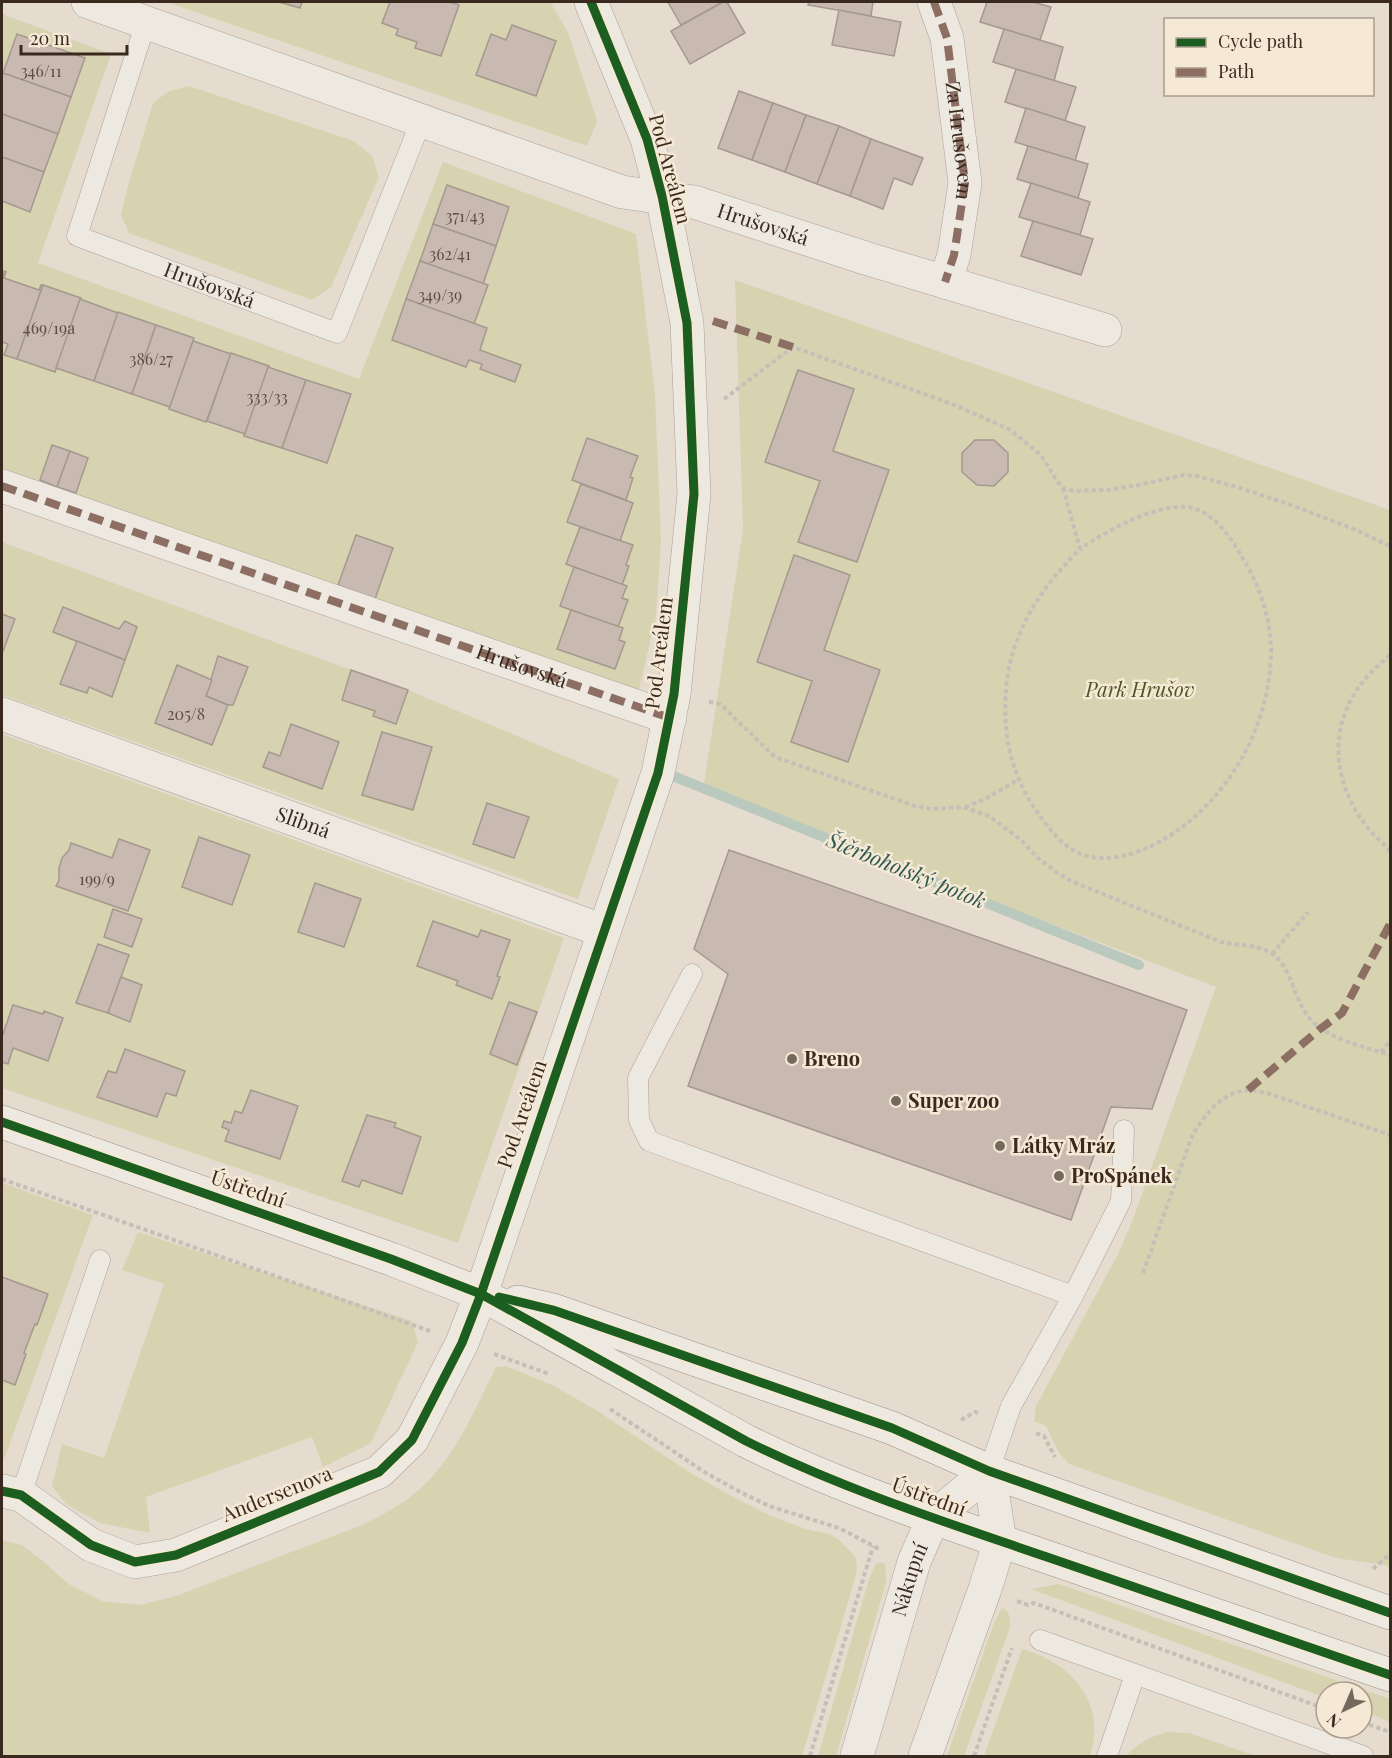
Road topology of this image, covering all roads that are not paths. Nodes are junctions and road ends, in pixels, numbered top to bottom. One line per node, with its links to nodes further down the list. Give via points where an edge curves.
1 (88, 2): 4 (street, Hrušovská)
2 (591, 2): 6 (street, Pod Areálem, via 647,139)
3 (934, 2): 7 (street, Za Hrušovem, via 947,39 965,183 954,255)
4 (146, 22): 5 (street, Hrušovská); 5 (lane, Hrušovská, via 77,236 337,333)
5 (421, 121): 6 (street, Hrušovská, via 622,192)
6 (662, 196): 7 (street, Hrušovská, via 694,202); 11 (street, Pod Areálem, via 687,323 694,494)
7 (945, 282): 8 (street, Hrušovská)
8 (1105, 330)
9 (2, 486): 11 (street, Hrušovská)
10 (2, 714): 12 (street, Slibná)
11 (670, 718): 12 (street, Pod Areálem, via 658,773)
12 (604, 931): 17 (street, Pod Areálem)
13 (692, 974): 18 (lane, via 638,1078 639,1120 649,1141)
14 (2, 1122): 17 (street, Ústřední)
15 (1124, 1130): 18 (lane, via 1121,1201)
16 (100, 1260): 20 (lane)
17 (481, 1294): 19 (street, Ústřední, via 553,1310 797,1394 892,1428); 20 (street, Andersenova, via 462,1343 412,1440 379,1472 176,1555 135,1563 91,1545); 21 (street, Ústřední, via 746,1441 838,1483)
18 (1072, 1296): 19 (lane, via 1011,1406)
19 (989, 1471): 21 (street, Nákupní); 22 (street); 23 (street, Ústřední)
20 (11, 1493)
21 (933, 1518): 22 (street, Ústřední); 27 (street, Nákupní, via 914,1562)
22 (1000, 1541): 26 (street, Ústřední); 28 (street)
23 (1390, 1613)
24 (1040, 1640): 25 (lane)
25 (1135, 1675): 29 (lane); 30 (lane)
26 (1390, 1675)
27 (857, 1756)
28 (925, 1756)
29 (1107, 1756)
30 (1363, 1756)

